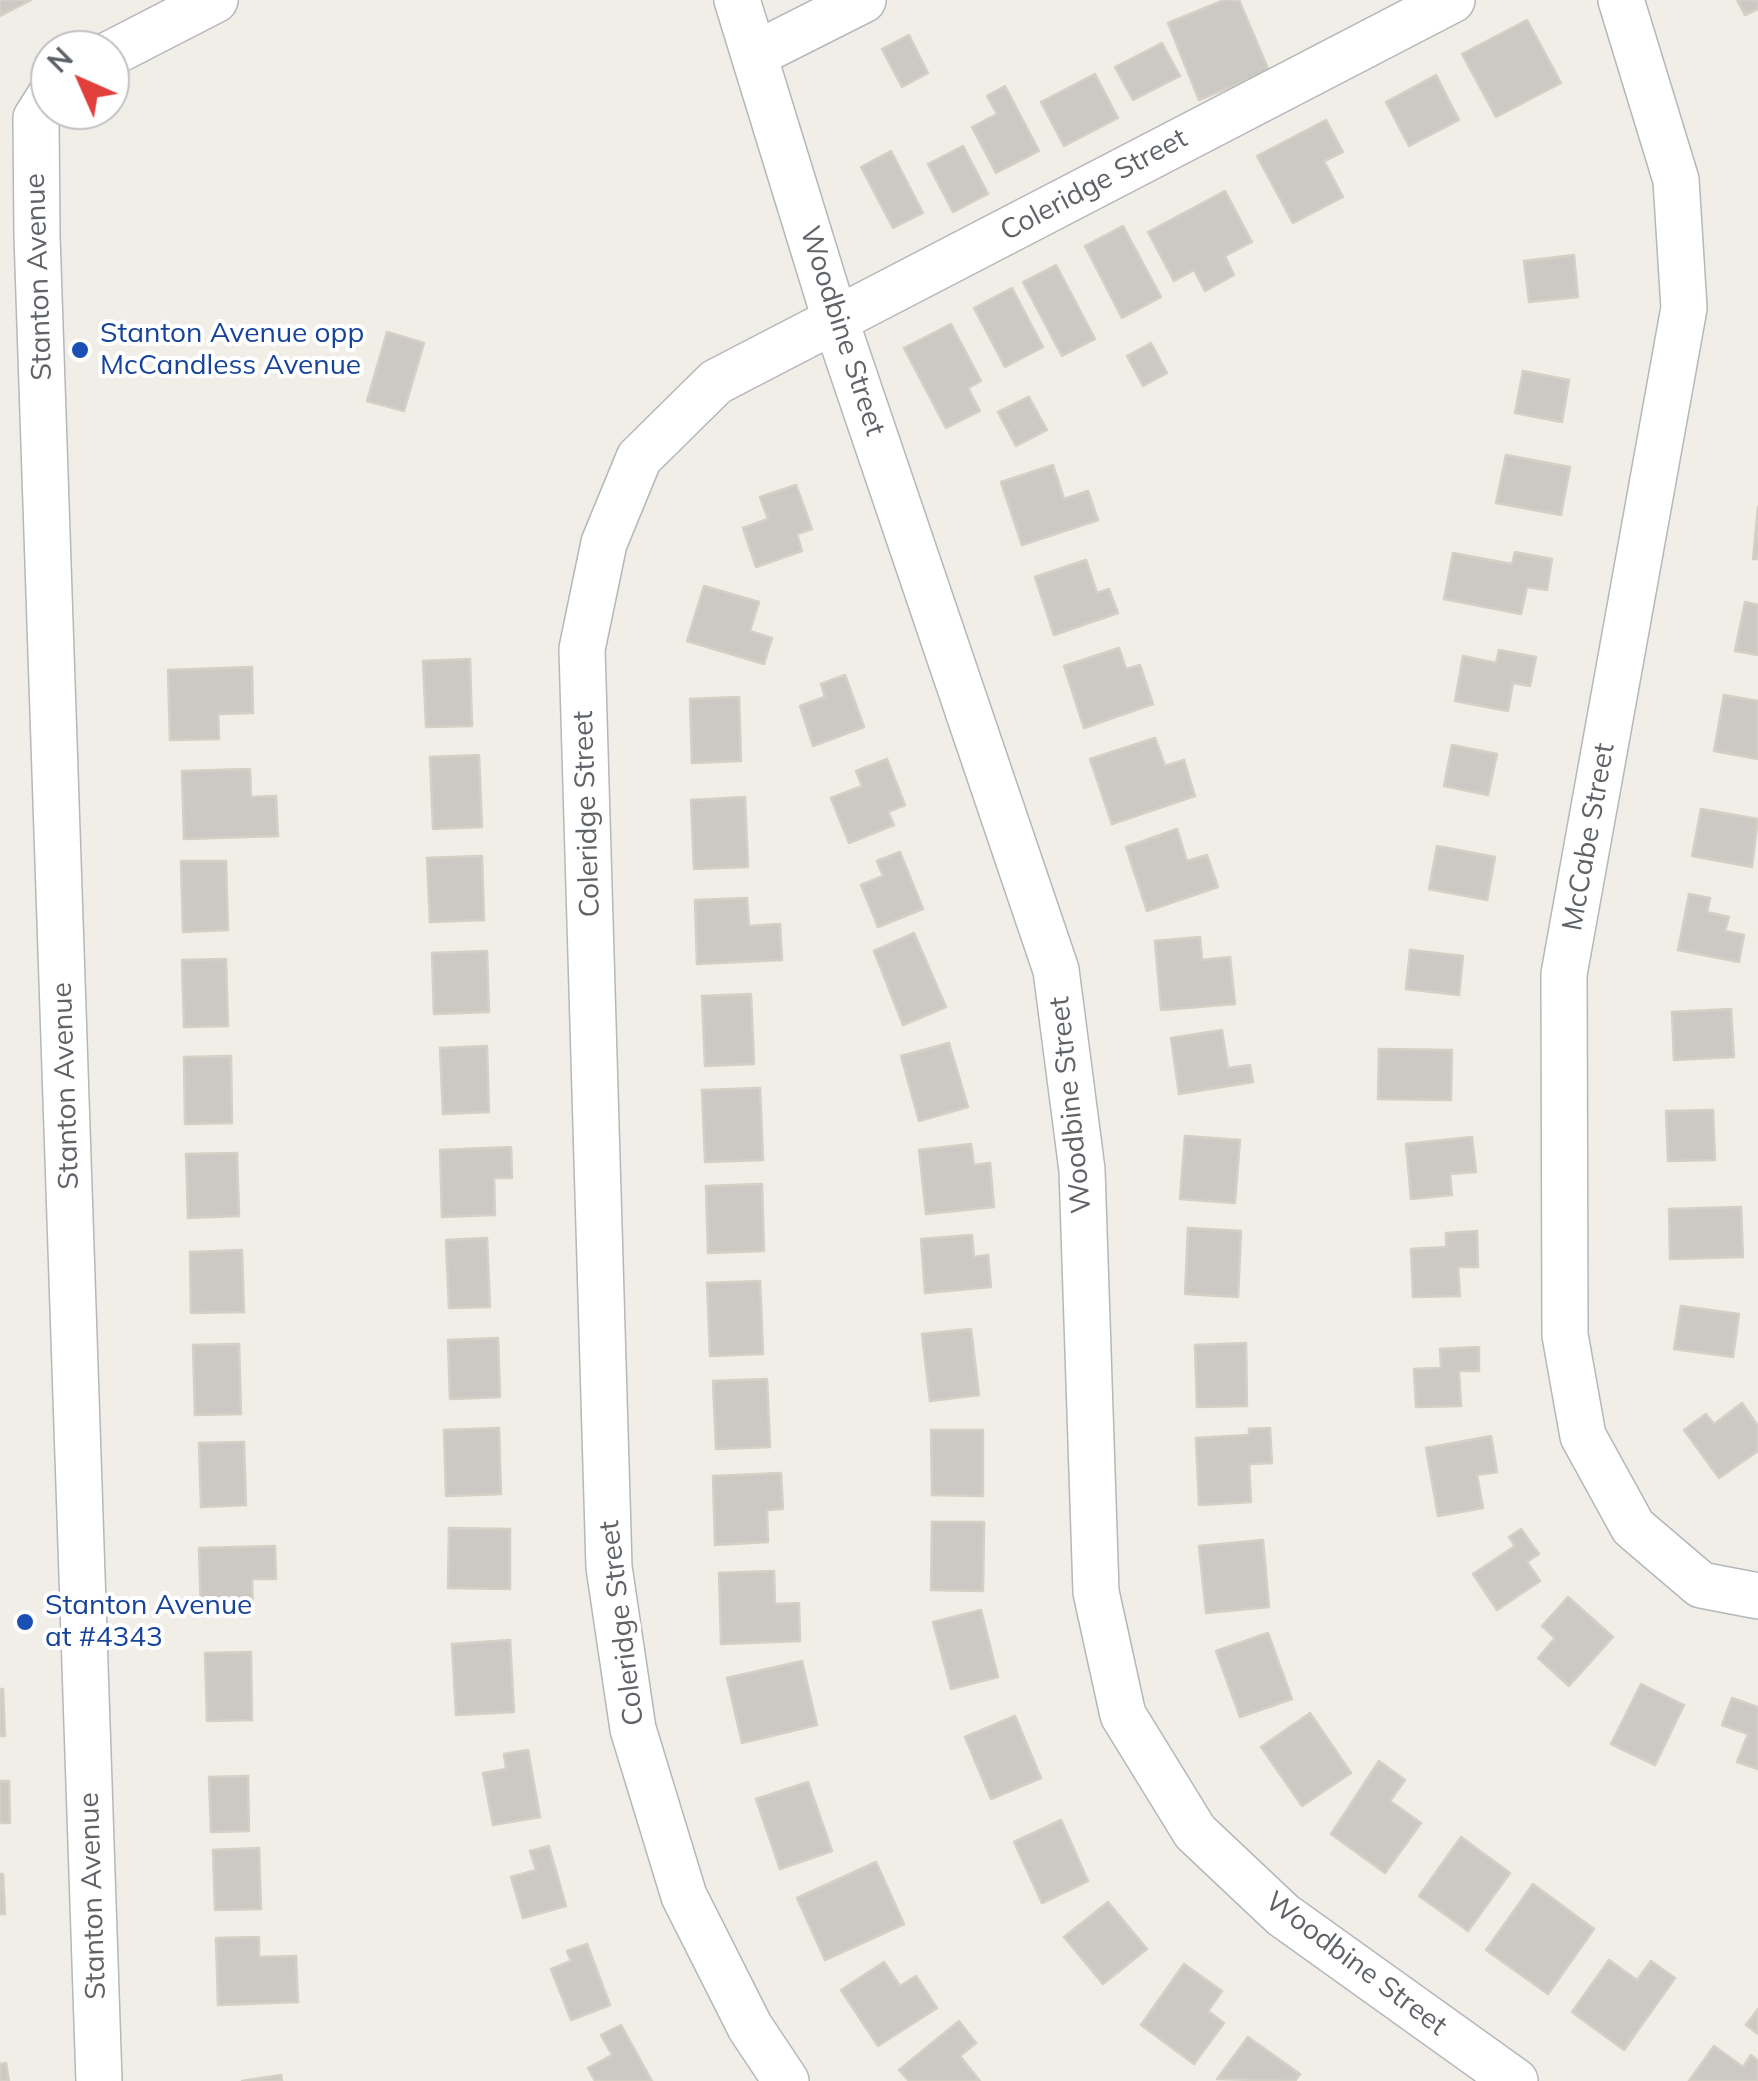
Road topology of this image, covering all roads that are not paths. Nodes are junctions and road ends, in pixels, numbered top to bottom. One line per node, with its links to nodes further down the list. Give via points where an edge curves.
1 (215, 0): 6 (street)
2 (737, 0): 7 (street, Woodbine Street)
3 (862, 0): 7 (street)
4 (1452, 0): 11 (street, Coleridge Street)
5 (1621, 0): 12 (street, McCabe Street, via 1676,180 1684,308 1564,974 1565,1335 1582,1436 1632,1527 1701,1585)
6 (130, 44)
7 (756, 54): 11 (street, Woodbine Street)
8 (30, 126): 10 (street)
9 (44, 130): 13 (street, Stanton Avenue)
10 (0, 170)
11 (836, 322): 14 (street, Coleridge Street, via 716,382 638,458 604,543 582,649 609,1568 633,1729 684,1896 750,2027); 15 (street, Woodbine Street, via 1056,970 1082,1170 1096,1592 1123,1715 1195,1832 1283,1915)
12 (1758, 1596)
13 (99, 2081)
14 (786, 2081)
15 (1516, 2081)

